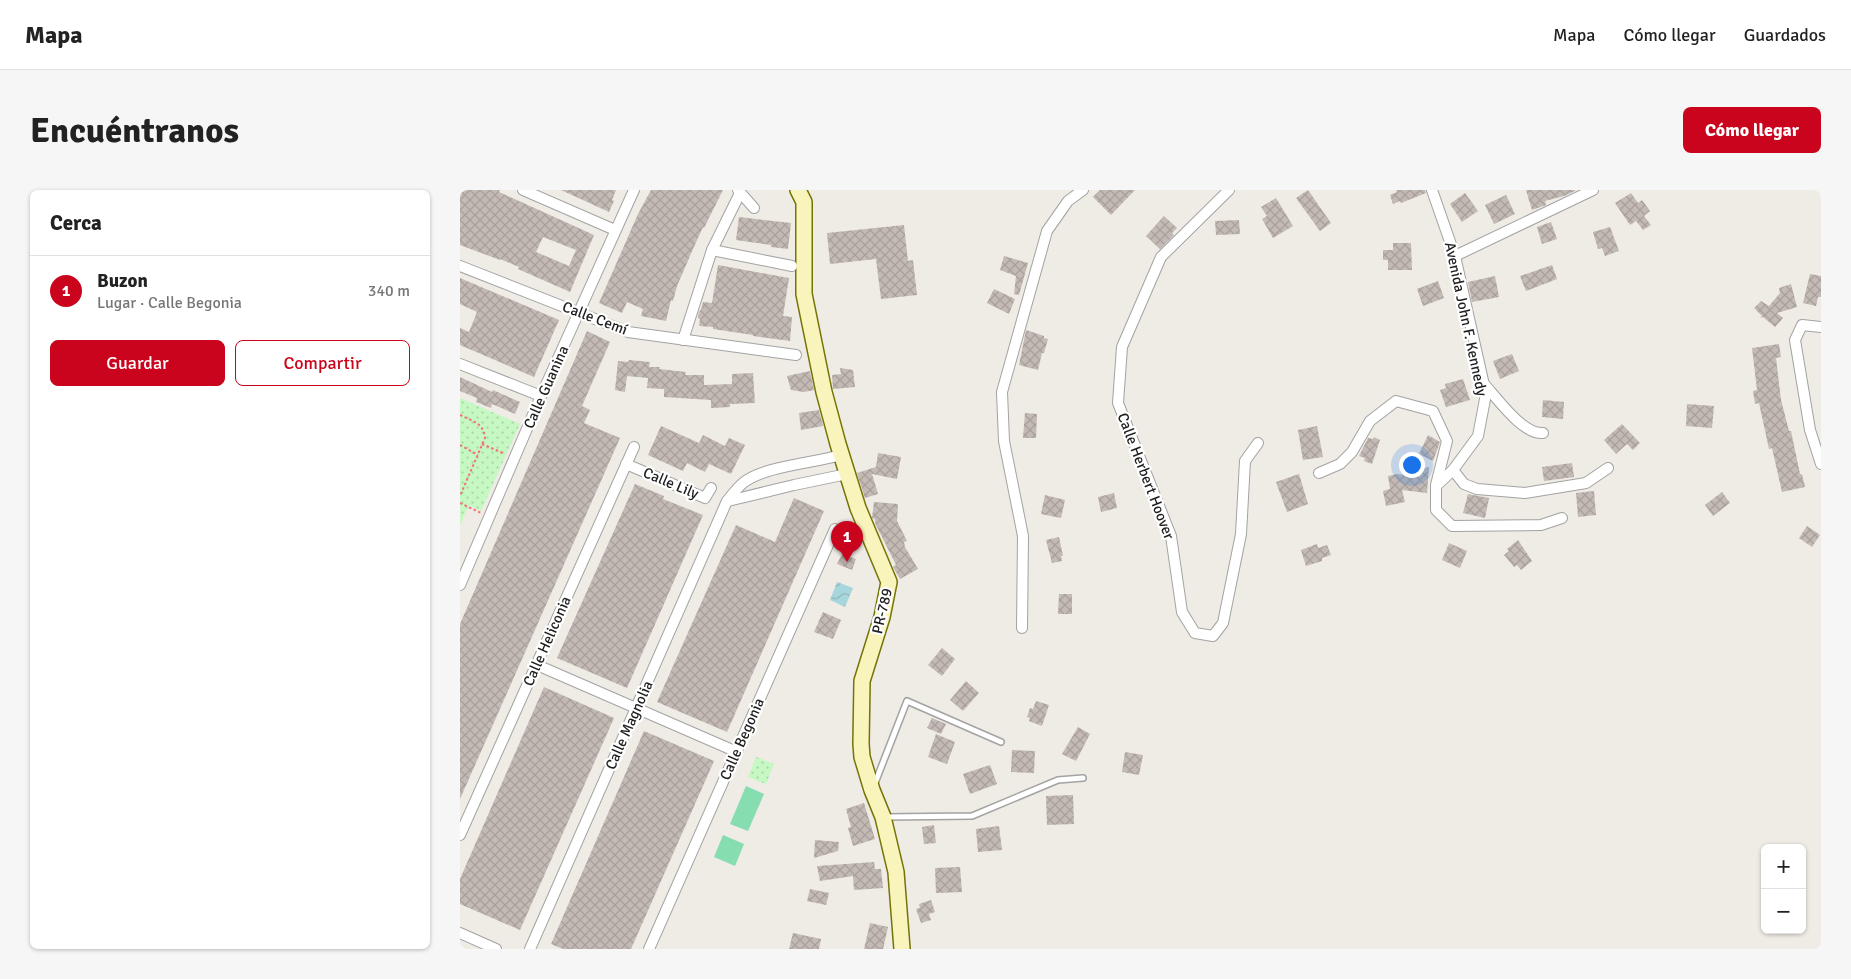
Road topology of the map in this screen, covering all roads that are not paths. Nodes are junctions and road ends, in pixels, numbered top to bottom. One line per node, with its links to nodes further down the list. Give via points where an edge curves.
1 (523, 190): 10 (street)
2 (634, 190): 10 (street, Calle Guanina)
3 (798, 190): 25 (street, PR-789 / PR-789, via 804,202 804,294)
4 (1083, 190): 38 (street, via 1068,201 1046,231 1002,392 1004,441 1023,536)
5 (1229, 190): 23 (street, Calle Herbert Hoover, via 1161,257 1122,347 1118,403 1171,536 1182,612 1195,633 1212,636 1223,623 1241,534 1246,461)
6 (1432, 190): 12 (street, Avenida John F. Kennedy)
7 (1593, 190): 12 (street)
8 (739, 191): 9 (street); 11 (street)
9 (754, 208)
10 (615, 230): 15 (street, Calle Guanina)
11 (712, 250): 14 (street); 17 (street)
12 (1455, 256): 20 (street, Avenida John F. Kennedy)
13 (460, 266): 15 (street, Calle Cemí)
14 (792, 266)
15 (579, 313): 17 (street, Calle Cemí, via 628,332); 21 (street, Calle Guanina)
16 (1821, 327): 27 (street, via 1802,325 1795,340 1810,430)
17 (683, 340): 18 (street, Calle Cemí)
18 (796, 355)
19 (460, 364): 21 (street)
20 (1483, 383): 22 (street, via 1523,426); 29 (street, Avenida John F. Kennedy, via 1486,394 1478,436)
21 (541, 396): 37 (street, Calle Guanina)
22 (1543, 433)
23 (1258, 443)
24 (634, 447): 26 (street, Calle Heliconia)
25 (841, 455): 31 (street, PR-789 / PR-789); 34 (street, Calle Magnolia, via 757,476 744,483)
26 (626, 464): 33 (street, Calle Lily, via 705,498); 39 (street, Calle Heliconia)
27 (1821, 464)
28 (1608, 468): 29 (street, via 1586,482 1525,494 1477,489 1464,484)
29 (1454, 470): 32 (street, Avenida John F. Kennedy)
30 (1319, 473): 32 (street, via 1340,464 1352,452 1370,421 1396,401 1434,411 1448,441)
31 (847, 474): 34 (street); 44 (street, PR-789 / PR-789, via 889,582 882,618 862,681 862,757)
32 (1436, 486): 35 (street, via 1436,510 1452,526 1541,525)
33 (711, 488)
34 (727, 501): 40 (street, Calle Magnolia)
35 (1562, 518)
36 (834, 529): 42 (street, Calle Begonia)
37 (460, 585)
38 (1022, 628)
39 (537, 665): 40 (street); 46 (street, Calle Heliconia)
40 (637, 709): 42 (street); 49 (street, Calle Magnolia)
41 (1001, 742): 44 (lane, via 907,701)
42 (737, 752): 50 (street, Calle Begonia)
43 (1083, 778): 45 (lane, via 1058,780 972,816)
44 (872, 790): 45 (street, PR-789 / PR-789)
45 (883, 817): 51 (street, PR-789 / PR-789, via 896,872)
46 (460, 835)
47 (460, 933): 48 (street)
48 (496, 949)
49 (530, 949)
50 (649, 949)
51 (902, 949)

